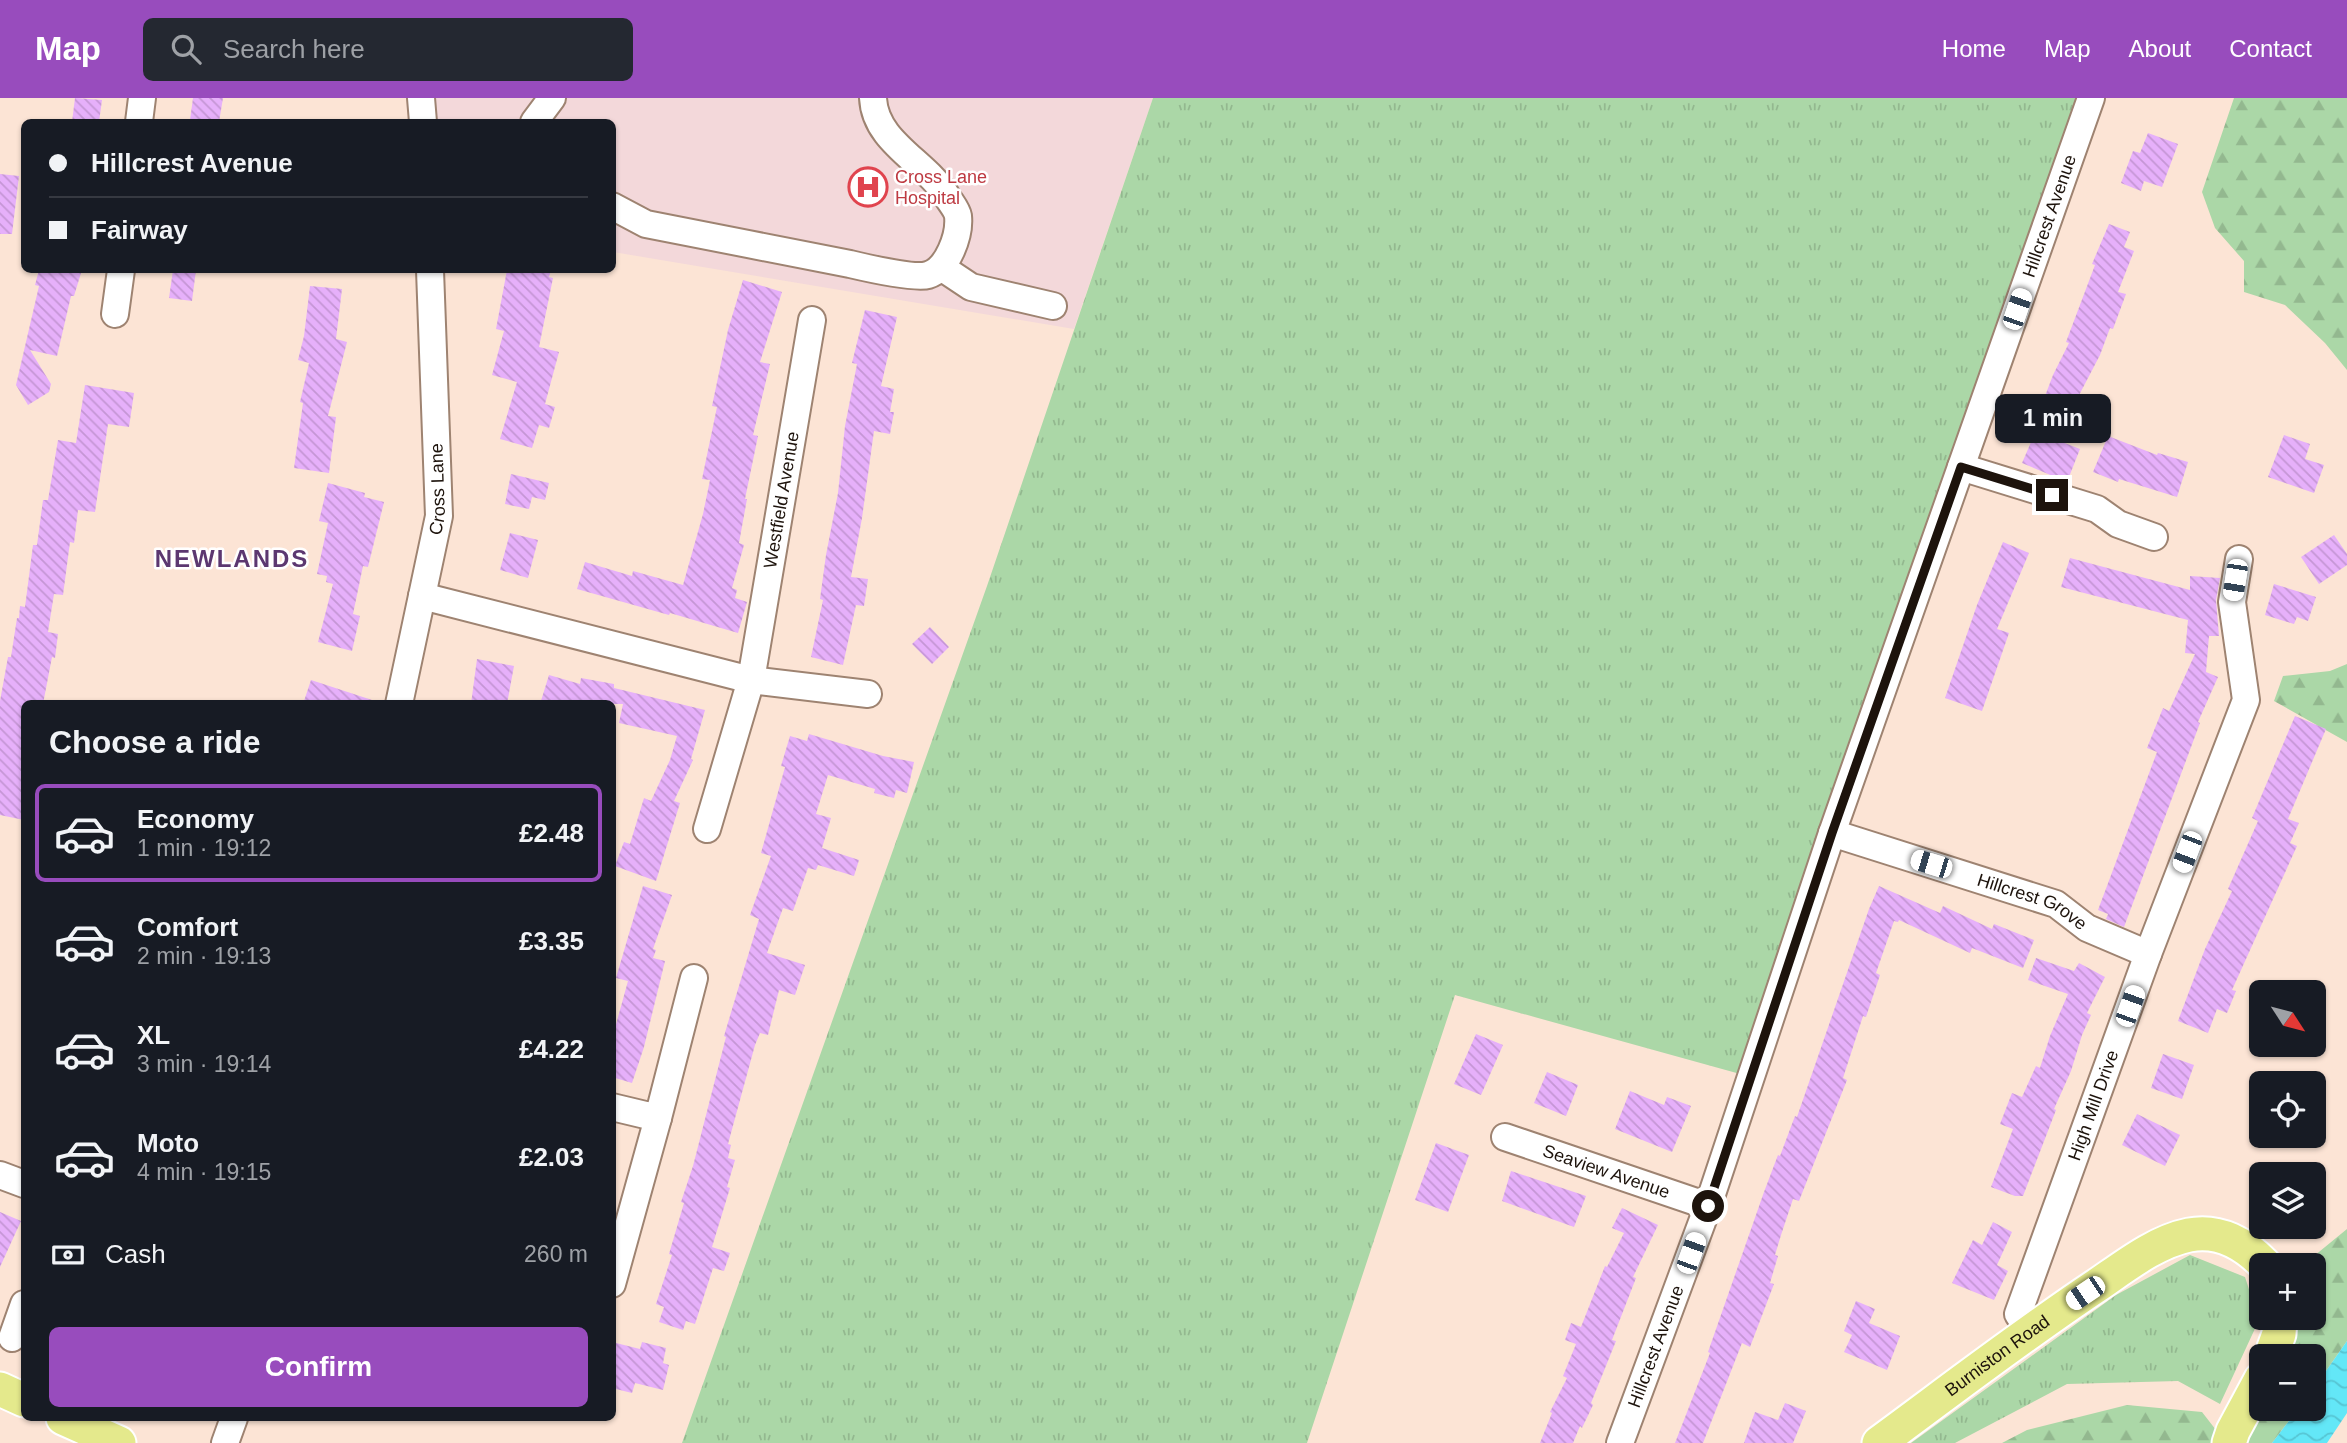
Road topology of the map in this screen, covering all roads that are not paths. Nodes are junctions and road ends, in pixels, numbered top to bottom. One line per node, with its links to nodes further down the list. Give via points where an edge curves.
1 (142, 98): 6 (street)
2 (421, 98): 7 (street)
3 (552, 98): 8 (street)
4 (873, 98): 10 (street, via 874,113 884,131 946,194 958,215 949,254)
5 (2091, 98): 16 (street, Hillcrest Avenue)
6 (139, 119)
7 (424, 119)
8 (536, 119)
9 (616, 208): 10 (street, via 646,224 879,270 926,276)
10 (941, 267): 13 (street, via 971,287)
11 (121, 273): 14 (street)
12 (430, 273): 19 (street, Cross Lane, via 439,516)
13 (1053, 306)
14 (115, 314)
15 (812, 320): 20 (street, Westfield Avenue)
16 (1961, 467): 17 (street, via 2097,509 2118,524); 24 (street, Hillcrest Avenue)
17 (2154, 537)
18 (2239, 559): 25 (street, High Mill Drive, via 2232,602 2246,700)
19 (422, 596): 20 (street); 22 (street, Cross Lane)
20 (751, 680): 21 (street); 23 (street, Westfield Avenue)
21 (868, 694)
22 (399, 700)
23 (707, 829)
24 (1832, 833): 25 (street, Hillcrest Grove, via 2056,904 2087,928); 32 (street, Hillcrest Avenue)
25 (2148, 954): 36 (street, High Mill Drive, via 2018,1314)
26 (694, 978): 28 (street)
27 (616, 1108): 28 (street)
28 (658, 1118): 34 (street)
29 (1505, 1137): 32 (street, Seaview Avenue)
30 (0, 1175): 31 (street)
31 (21, 1183)
32 (1708, 1206): 45 (street, Hillcrest Avenue)
33 (2254, 1253): 36 (main road, Burniston Road, via 2214,1234 2190,1235 2158,1247)
34 (616, 1270)
35 (21, 1312): 37 (street)
36 (2029, 1331): 46 (main road, Burniston Road)
37 (12, 1338)
38 (0, 1389): 39 (main road)
39 (21, 1399)
40 (2249, 1401): 47 (main road)
41 (72, 1421): 43 (main road)
42 (233, 1421): 44 (street)
43 (106, 1431)
44 (225, 1443)
45 (1620, 1443)
46 (1879, 1443)
47 (2229, 1443)

